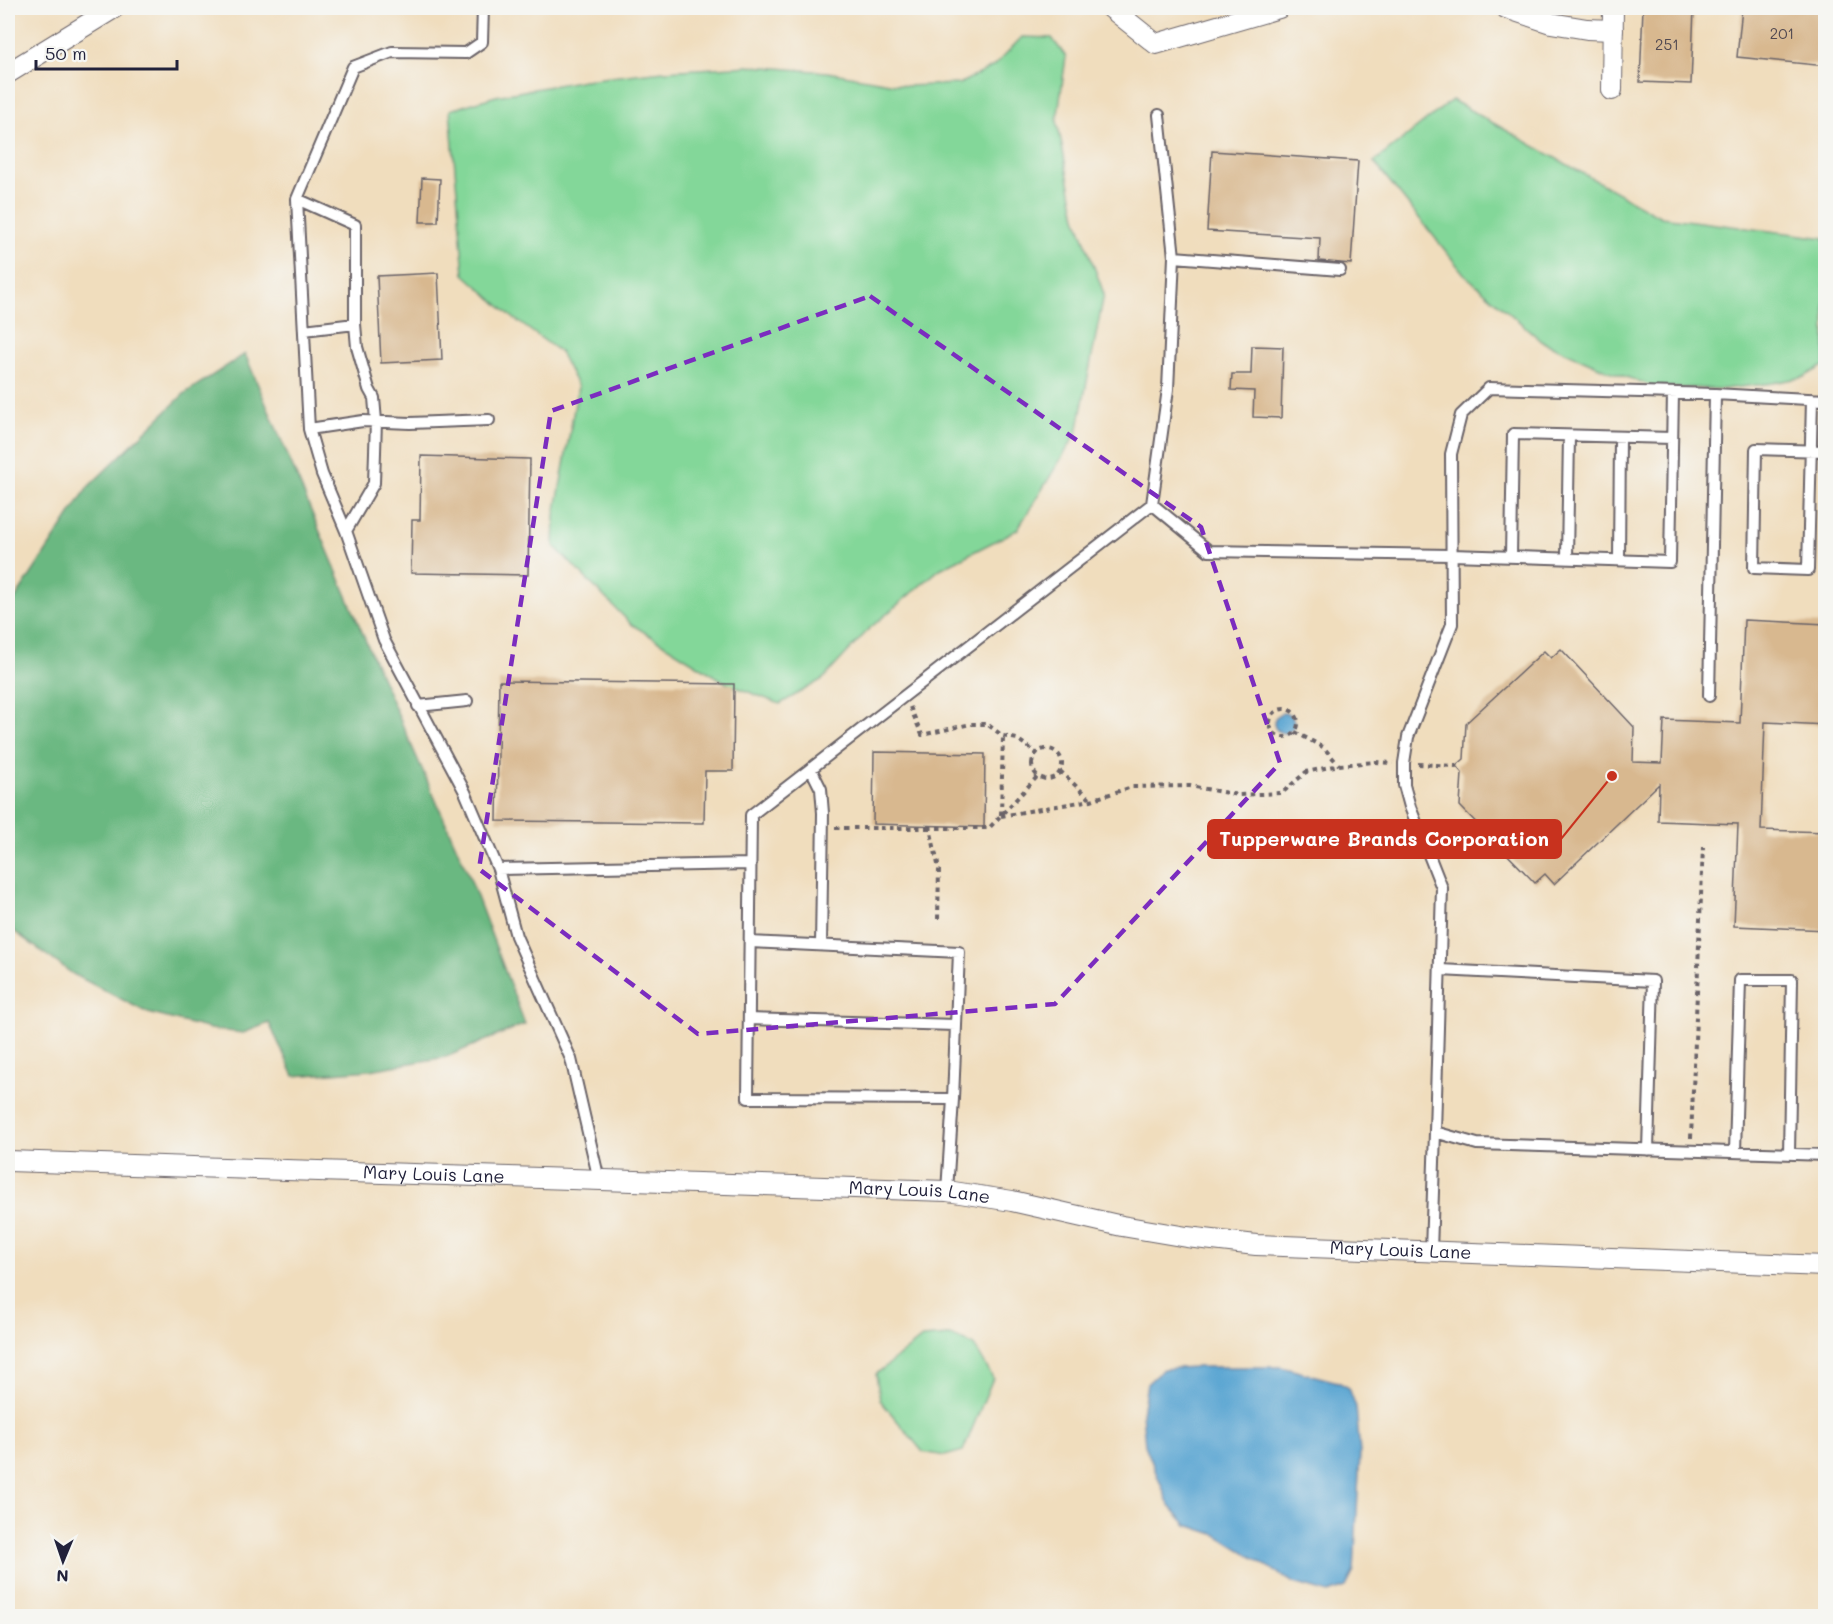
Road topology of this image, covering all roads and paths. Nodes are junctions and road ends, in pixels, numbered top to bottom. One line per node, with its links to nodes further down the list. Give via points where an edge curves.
1 (114, 8): 8 (street)
2 (483, 8): 11 (lane, via 482,42 466,53 392,52 353,67)
3 (1111, 8): 4 (street, via 1156,44)
4 (1279, 8)
5 (1506, 8): 7 (street, via 1551,23)
6 (1613, 8): 7 (street)
7 (1613, 30): 9 (street)
8 (8, 73)
9 (1612, 90)
10 (1159, 115): 12 (lane)
11 (297, 199): 14 (lane, via 355,225); 15 (lane)
12 (1174, 257): 13 (lane); 28 (lane, via 1168,389)
13 (1340, 270)
14 (355, 324): 15 (lane); 21 (lane, via 357,347 374,398)
15 (304, 330): 22 (lane)
16 (1673, 393): 17 (lane); 25 (lane); 30 (lane, via 1489,387 1461,415 1451,454)
17 (1715, 394): 18 (lane); 35 (lane)
18 (1812, 399): 19 (lane); 26 (lane)
19 (1826, 400)
20 (489, 420): 21 (lane)
21 (376, 422): 22 (lane); 29 (lane, via 374,483)
22 (309, 429): 29 (lane)
23 (1569, 436): 24 (lane); 31 (lane, via 1513,434); 32 (lane)
24 (1620, 437): 25 (lane); 33 (lane)
25 (1672, 438): 33 (lane, via 1670,562)
26 (1810, 450): 26 (lane, via 1756,449 1754,568 1808,570); 27 (lane)
27 (1826, 451)
28 (1152, 504): 30 (lane, via 1209,551); 34 (lane)
29 (345, 531): 37 (lane, via 384,640)
30 (1451, 555): 31 (lane); 41 (lane, via 1452,624 1408,737)
31 (1511, 557): 32 (lane)
32 (1567, 559): 33 (lane)
33 (1619, 560)
34 (905, 696): 39 (path, via 922,735 987,724); 44 (lane)
35 (1709, 696)
36 (467, 701): 37 (lane)
37 (418, 706): 53 (lane, via 465,792)
38 (1295, 732): 38 (path, via 1298,724 1293,713 1280,710 1273,715 1270,724 1277,736 1287,737); 42 (path, via 1323,747)
39 (1003, 736): 40 (path, via 1017,739); 48 (path)
40 (1037, 753): 45 (path, via 1050,749 1058,753 1062,761); 46 (path, via 1032,762)
41 (1404, 763): 42 (path); 43 (path); 57 (lane, via 1410,807 1442,888)
42 (1339, 765): 47 (path, via 1306,772 1282,793 1238,795 1190,786 1132,787)
43 (1456, 766)
44 (811, 769): 52 (lane, via 751,815); 56 (lane, via 821,789 823,813)
45 (1060, 771): 46 (path, via 1053,777); 47 (path)
46 (1038, 776): 48 (path)
47 (1091, 800): 48 (path)
48 (1001, 816): 50 (path, via 990,828)
49 (835, 828): 50 (path)
50 (930, 828): 54 (path, via 939,869)
51 (1703, 847): 63 (path)
52 (750, 864): 53 (lane); 55 (lane)
53 (498, 869): 68 (lane, via 516,936 571,1059)
54 (938, 919)
55 (750, 942): 56 (lane); 58 (lane)
56 (821, 945): 59 (lane, via 959,952)
57 (1440, 970): 61 (lane); 62 (lane, via 1653,981)
58 (749, 1019): 59 (lane); 60 (lane, via 748,1098)
59 (956, 1025): 60 (lane)
60 (953, 1099): 69 (lane)
61 (1435, 1132): 62 (lane, via 1477,1144); 70 (lane)
62 (1648, 1150): 63 (lane)
63 (1691, 1151): 64 (lane)
64 (1735, 1152): 65 (lane); 65 (lane, via 1740,980 1792,980)
65 (1789, 1154): 66 (lane)
66 (1826, 1155)
67 (8, 1161): 68 (street, Mary Louis Lane)
68 (599, 1180): 69 (street, Mary Louis Lane)
69 (948, 1191): 70 (street, Mary Louis Lane, via 1187,1237 1256,1245)
70 (1431, 1251): 71 (street, Mary Louis Lane)
71 (1826, 1266)

